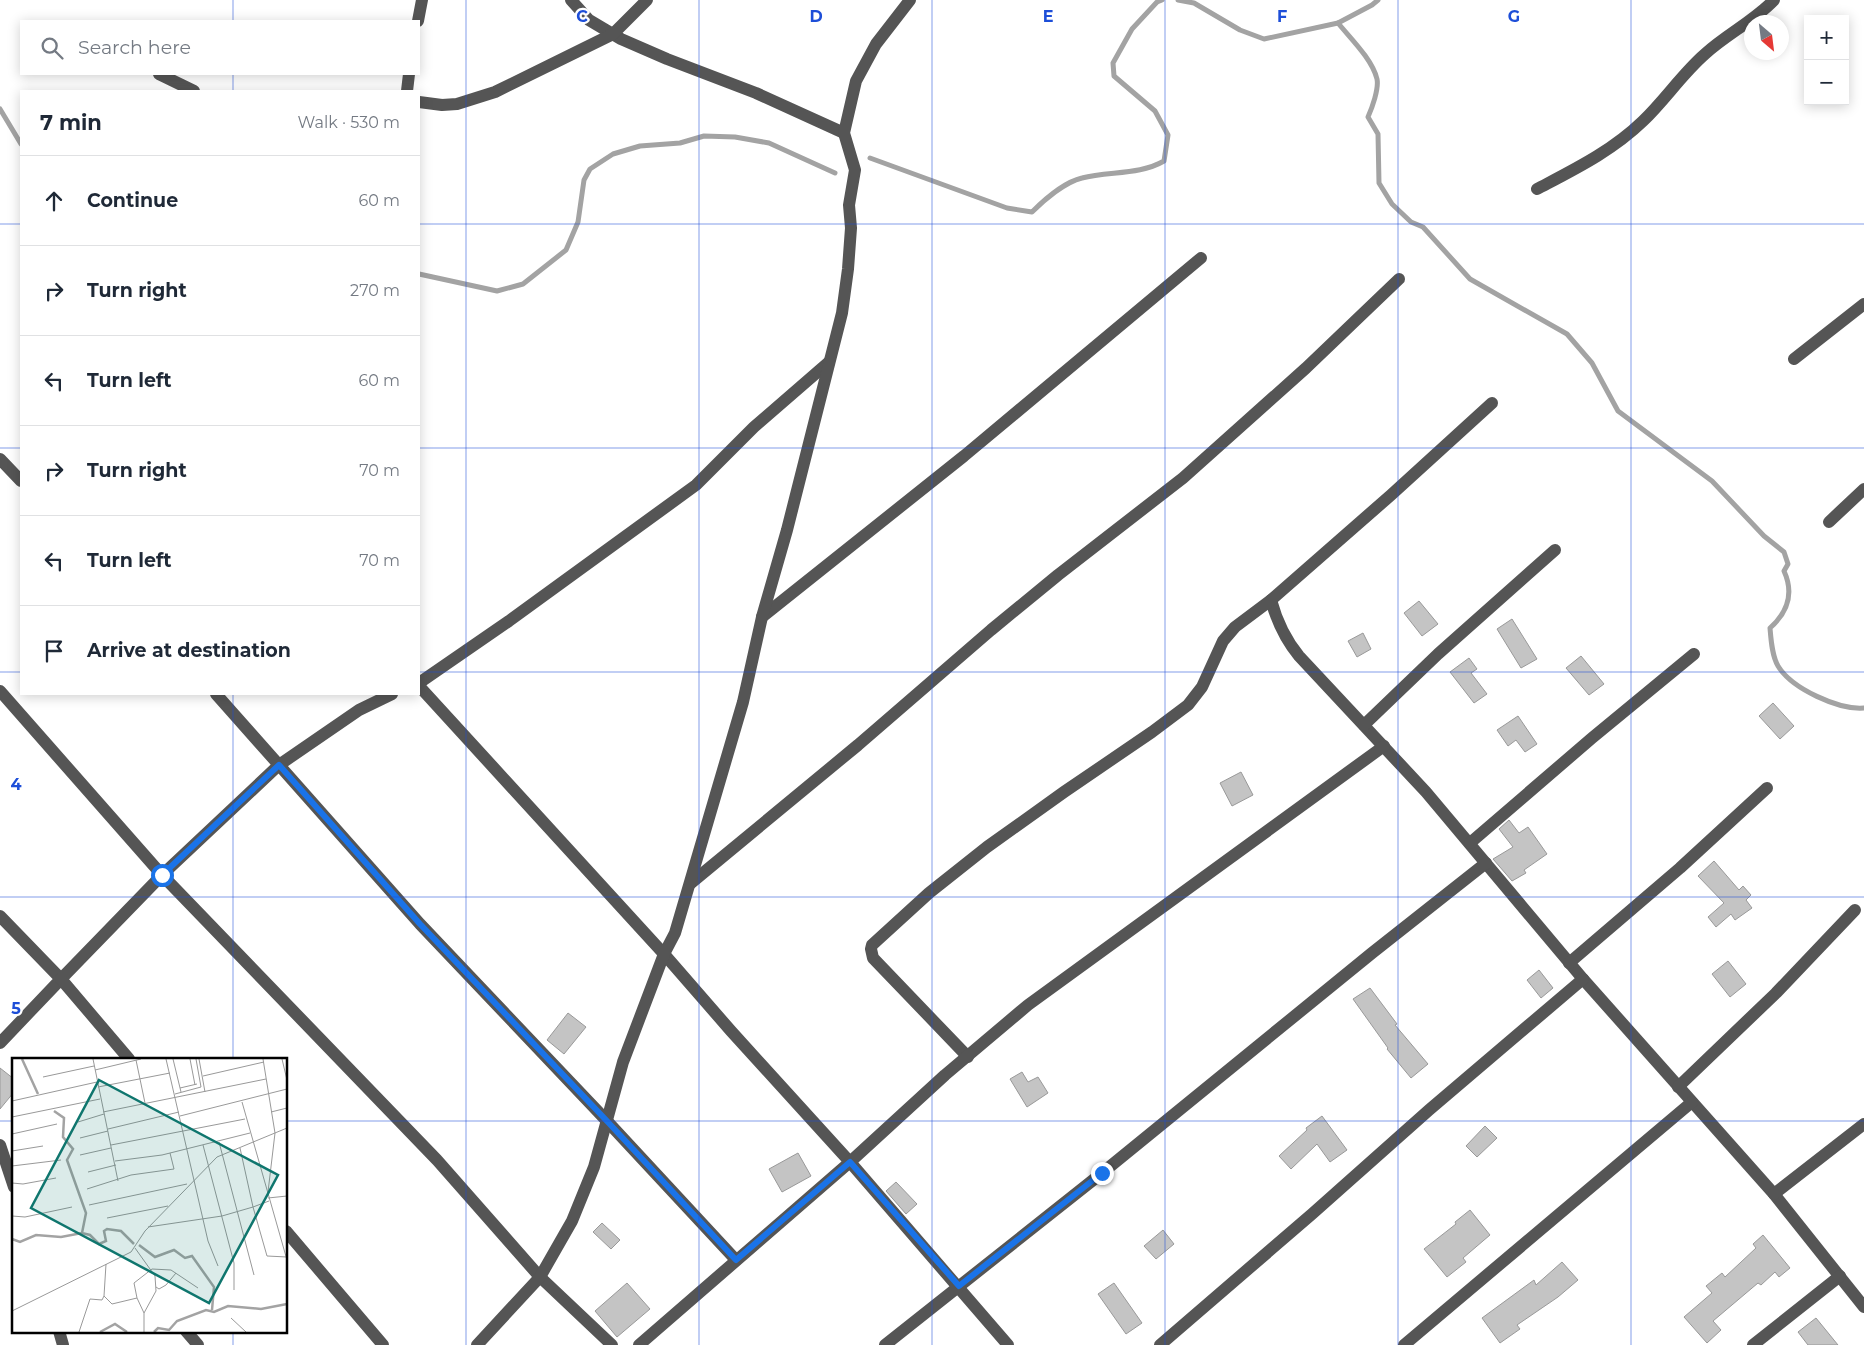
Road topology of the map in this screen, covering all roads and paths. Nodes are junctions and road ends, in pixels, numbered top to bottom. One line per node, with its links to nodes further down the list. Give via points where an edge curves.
1 (422, 0): 6 (street)
2 (571, 0): 7 (street, via 589,20)
3 (647, 0): 7 (street)
4 (910, 0): 13 (street, via 876,44 856,81)
5 (1774, 0): 14 (street, via 1706,53 1621,140)
6 (418, 20)
7 (613, 34): 12 (street, via 477,99 442,105); 13 (street)
8 (161, 75): 10 (street)
9 (409, 75): 11 (street)
10 (192, 90)
11 (407, 90)
12 (420, 102)
13 (844, 133): 19 (street, via 855,170 849,204 848,269 842,313)
14 (1538, 189)
15 (1201, 258): 27 (street, via 964,456)
16 (1399, 279): 41 (street, via 1340,337 1183,478 990,630 858,745)
17 (1864, 304): 18 (street)
18 (1794, 360)
19 (829, 362): 27 (street); 29 (street, via 754,427 696,485)
20 (1492, 402): 26 (street)
21 (0, 459): 22 (street)
22 (20, 480)
23 (1864, 489): 24 (street)
24 (1829, 522)
25 (1555, 550): 34 (street)
26 (1271, 600): 34 (street, via 1276,620 1292,647); 49 (street, via 1223,641 1202,687 1188,705 987,847 929,893 872,945 874,958)
27 (762, 616): 41 (street, via 743,702)
28 (1694, 654): 38 (street)
29 (420, 683)
30 (420, 685): 44 (street)
31 (0, 691): 40 (street)
32 (217, 695): 36 (street)
33 (390, 695): 36 (street, via 359,710)
34 (1364, 725): 35 (street)
35 (1384, 746): 38 (street); 49 (street, via 1028,1006)
36 (279, 765): 40 (street); 53 (street, via 420,924)
37 (1768, 788): 45 (street)
38 (1470, 843): 39 (street)
39 (1486, 862): 45 (street); 64 (street)
40 (162, 875): 46 (street); 63 (street, via 437,1160)
41 (691, 883): 44 (street, via 675,933)
42 (1855, 910): 51 (street, via 1776,993)
43 (0, 916): 46 (street)
44 (664, 954): 53 (street, via 623,1062); 57 (street)
45 (1569, 963): 47 (street)
46 (61, 979): 48 (street); 50 (street)
47 (1583, 979): 51 (street); 76 (street)
48 (0, 1043)
49 (968, 1057): 57 (street)
50 (129, 1058)
51 (1678, 1087): 52 (street)
52 (1692, 1102): 59 (street); 77 (street)
53 (606, 1120): 61 (street); 63 (street, via 594,1167 578,1208)
54 (1864, 1124): 59 (street)
55 (0, 1144): 56 (street); 58 (street)
56 (12, 1153)
57 (850, 1162): 61 (street); 64 (street)
58 (12, 1181)
59 (1774, 1194): 62 (street)
60 (288, 1234): 70 (street)
61 (736, 1260): 73 (street)
62 (1840, 1276): 65 (street); 78 (street)
63 (540, 1278): 71 (street); 72 (street)
64 (959, 1286): 74 (street); 75 (street)
65 (1864, 1307)
66 (59, 1332): 68 (street)
67 (187, 1332): 69 (street)
68 (63, 1345)
69 (198, 1345)
70 (383, 1345)
71 (477, 1345)
72 (612, 1345)
73 (639, 1345)
74 (885, 1345)
75 (1008, 1345)
76 (1160, 1345)
77 (1404, 1345)
78 (1753, 1345)

